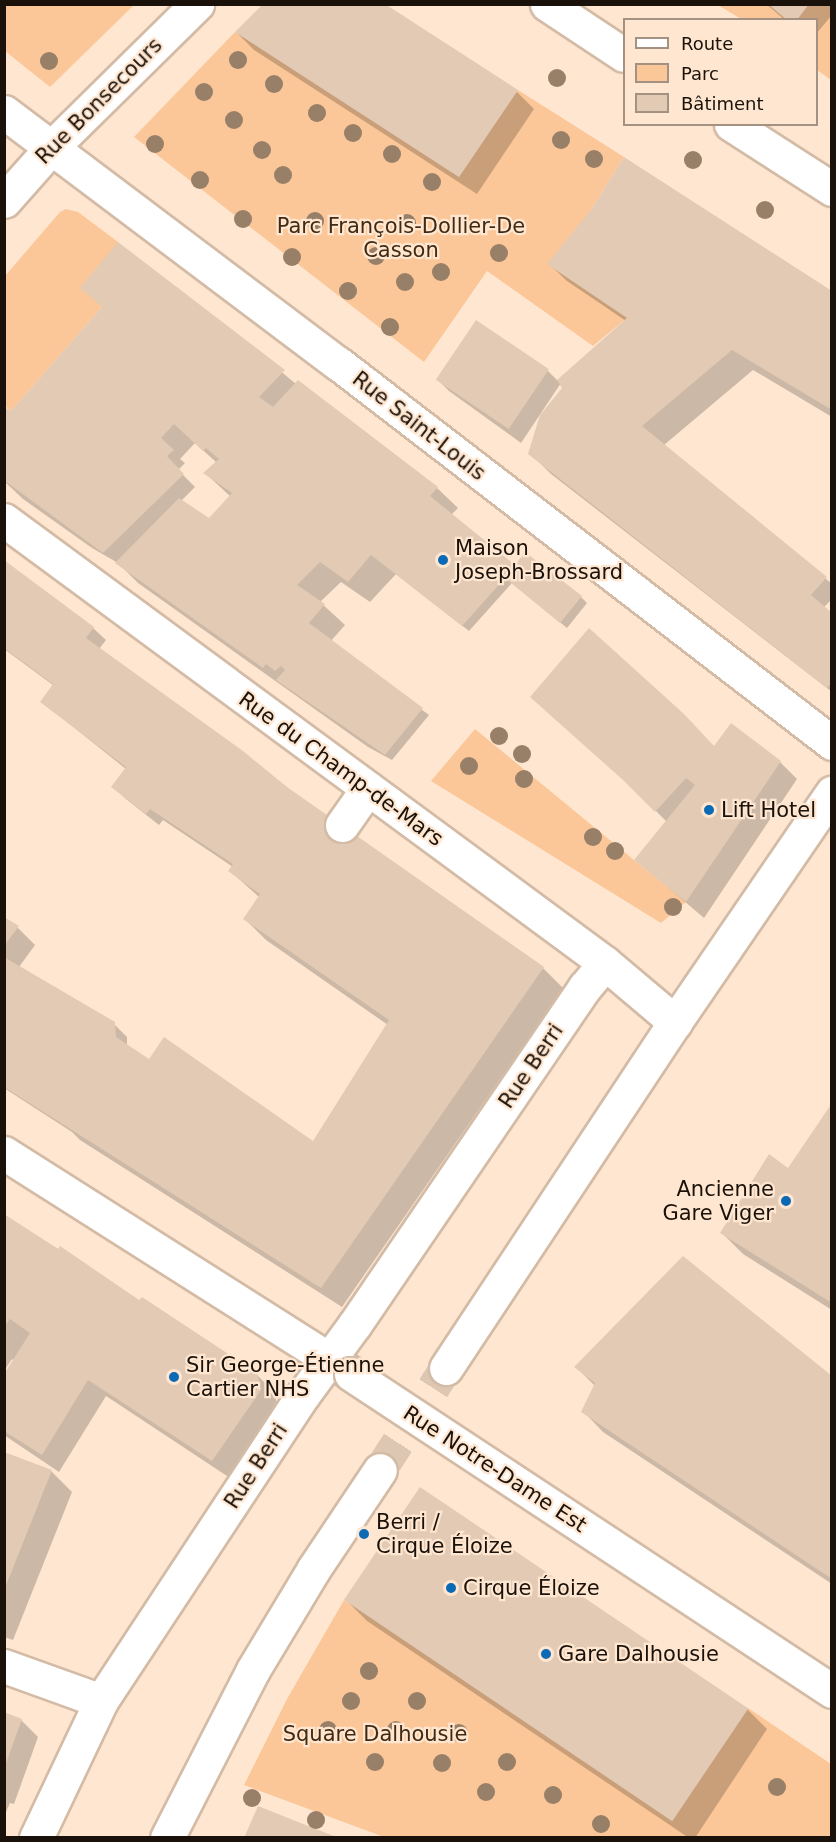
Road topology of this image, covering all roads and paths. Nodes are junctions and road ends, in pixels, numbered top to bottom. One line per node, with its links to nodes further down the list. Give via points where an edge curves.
1 (197, 4): 6 (street, Rue Bonsecours)
2 (547, 4): 3 (street)
3 (623, 54)
4 (4, 112): 6 (street, Rue Saint-Louis)
5 (734, 126): 7 (street)
6 (51, 147): 8 (street, Rue Bonsecours); 10 (street, Rue Saint-Louis)
7 (831, 189)
8 (4, 201)
9 (4, 520): 11 (street, Rue du Champ-de-Mars)
10 (831, 743)
11 (368, 788): 13 (street); 14 (street, Rue du Champ-de-Mars)
12 (831, 793): 15 (street)
13 (342, 825)
14 (605, 963): 15 (street, Rue du Champ-de-Mars); 17 (street, Rue Berri, via 585,987)
15 (675, 1022): 18 (street)
16 (4, 1153): 17 (street, Rue Notre-Dame Est)
17 (340, 1367): 21 (street, Rue Notre-Dame Est, bridge); 22 (street, Rue Berri)
18 (446, 1368)
19 (380, 1470): 24 (street, via 253,1670)
20 (4, 1666): 22 (street)
21 (831, 1691)
22 (101, 1701): 23 (street, Rue Berri)
23 (36, 1838)
24 (167, 1838)

